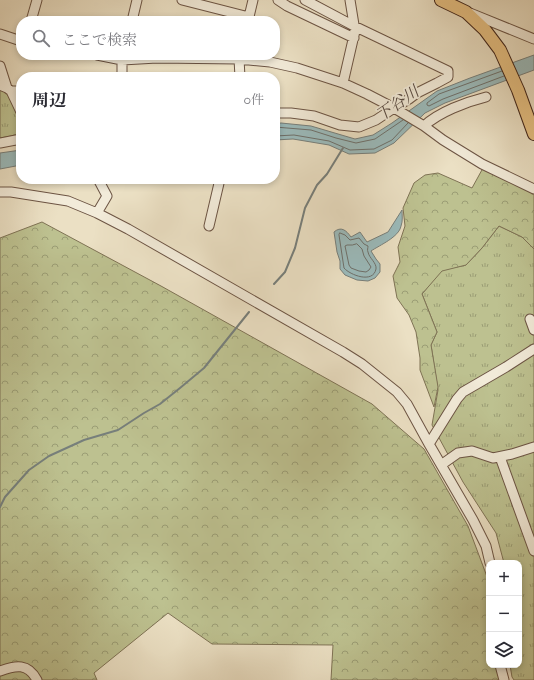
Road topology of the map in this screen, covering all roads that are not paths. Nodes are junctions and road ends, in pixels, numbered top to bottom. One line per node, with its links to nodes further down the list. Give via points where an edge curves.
1 (37, 0): 10 (street)
2 (137, 0): 11 (street)
3 (182, 0): 12 (street)
4 (253, 0): 13 (street)
5 (278, 0): 16 (street)
6 (305, 0): 14 (street)
7 (350, 0): 14 (street)
8 (441, 0): 9 (main road)
9 (466, 12): 17 (street); 33 (main road, via 485,30 500,50)
10 (32, 16)
11 (133, 16)
12 (238, 16)
13 (250, 16)
14 (354, 26): 16 (street); 30 (street, via 448,71 448,77)
15 (0, 34): 18 (street)
16 (354, 38): 25 (street)
17 (531, 38)
18 (16, 39)
19 (123, 60): 23 (street)
20 (239, 60): 24 (street)
21 (258, 60): 25 (street, via 296,68)
22 (0, 66): 26 (street)
23 (122, 72)
24 (240, 72)
25 (343, 83): 30 (street)
26 (6, 88): 27 (street); 29 (street)
27 (16, 90)
28 (486, 97): 32 (street, via 458,106)
29 (16, 104)
30 (394, 108): 31 (street, via 359,127 340,125 314,116); 32 (street)
31 (280, 113)
32 (424, 126): 38 (street, via 482,164)
33 (534, 134)
34 (16, 140): 35 (street)
35 (0, 142)
36 (101, 184): 40 (street, via 107,196)
37 (219, 184): 41 (street)
38 (534, 189)
39 (0, 192): 40 (street, via 68,201)
40 (97, 213): 45 (street, via 362,364 397,392 407,404)
41 (209, 226)
42 (530, 319): 43 (street)
43 (534, 330)
44 (534, 349): 45 (street, via 463,392)
45 (429, 444): 48 (street)
46 (534, 447): 47 (street)
47 (500, 457): 48 (street, via 493,458 472,452 458,453); 49 (street)
48 (441, 465): 50 (street, via 473,520 486,546)
49 (534, 551)
50 (489, 560)
51 (501, 668): 54 (street)
52 (0, 670): 53 (street, via 20,666 28,669)
53 (37, 680)
54 (504, 680)

